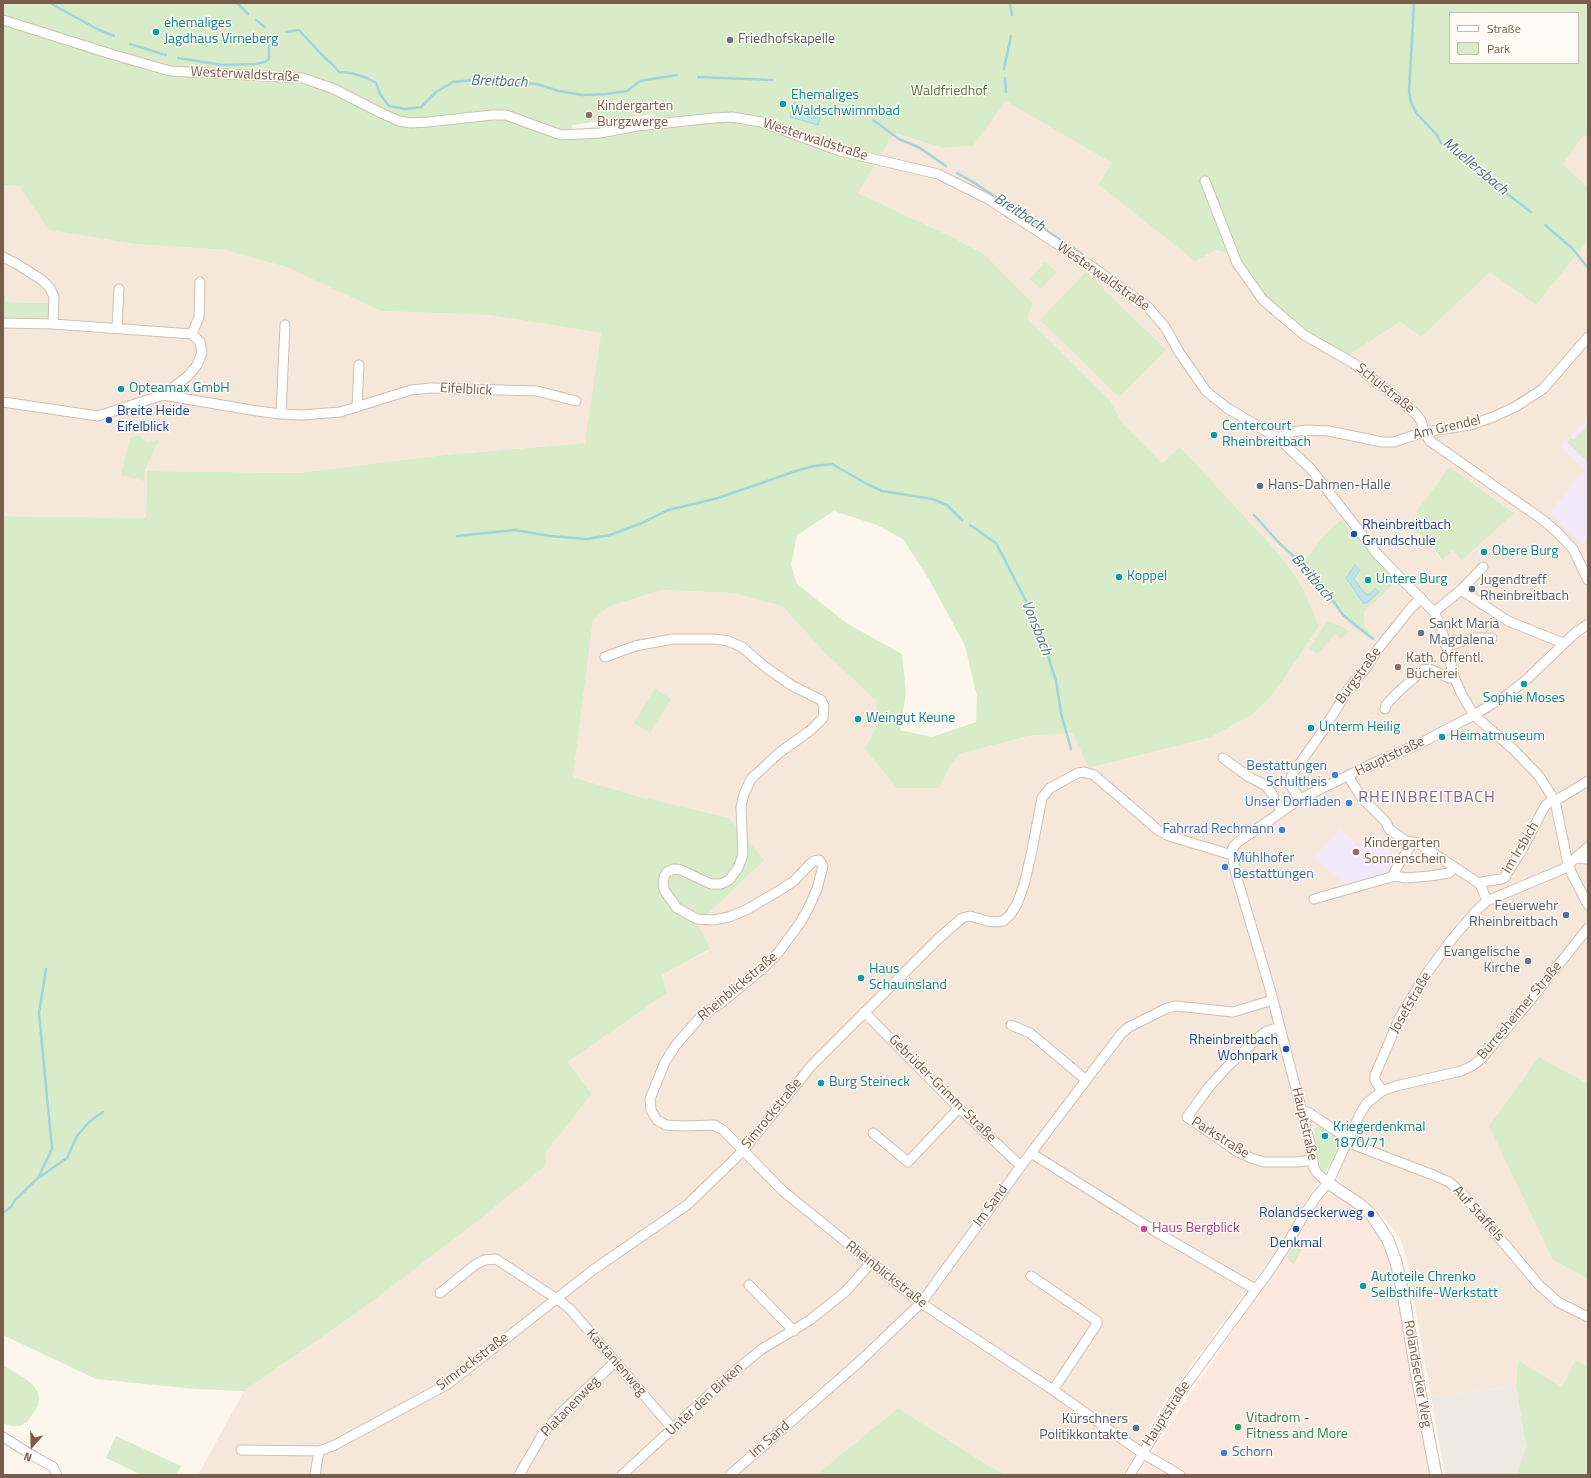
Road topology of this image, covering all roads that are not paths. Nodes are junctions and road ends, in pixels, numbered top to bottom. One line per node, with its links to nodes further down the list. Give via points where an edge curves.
1 (3, 20): 19 (street, Westerwaldstraße, via 170,71 303,78 334,89 399,121 410,123 506,115 561,135 600,133 680,121 732,117 761,122 840,151 938,174 988,199 1088,264 1148,307 1165,327 1206,391 1227,408)
2 (1206, 181): 18 (street, Schulstraße, via 1237,263 1263,300 1304,335 1353,363 1403,403 1417,415)
3 (3, 258): 7 (street, via 17,264 50,288 54,297)
4 (200, 282): 10 (street, via 199,317)
5 (119, 289): 9 (street)
6 (3, 323): 7 (street)
7 (53, 324): 9 (street)
8 (285, 325): 17 (street)
9 (117, 328): 10 (street)
10 (192, 334): 13 (street, via 200,342 202,353 197,365 188,376)
11 (1588, 337): 18 (street, Am Grendel, via 1543,389 1530,398 1493,417 1470,425)
12 (359, 365): 16 (street)
13 (163, 395): 15 (street, via 98,416); 17 (street, Eifelblick)
14 (576, 401): 16 (street, Eifelblick, via 537,391 431,388 411,390)
15 (3, 402)
16 (357, 408): 17 (street, Eifelblick, via 302,415)
17 (281, 414)
18 (1424, 432): 19 (street, Am Grendel, via 1394,442 1382,442 1329,431 1306,430 1291,432); 21 (street, Schulstraße, via 1430,441 1540,517 1575,553)
19 (1278, 438): 23 (street, Westerwaldstraße, via 1311,469 1378,555)
20 (1483, 567): 22 (street)
21 (1588, 580)
22 (1462, 590): 24 (street); 27 (street, via 1508,621)
23 (1421, 598): 24 (street, Westerwaldstraße); 36 (street, Burgstraße, via 1350,687 1293,774 1290,782)
24 (1434, 612): 28 (street, Westerwaldstraße)
25 (1588, 624): 27 (street, Hauptstraße)
26 (1492, 638): 28 (street, via 1475,638)
27 (1562, 645): 32 (street, Hauptstraße, via 1526,680)
28 (1446, 646): 30 (street, Westerwaldstraße)
29 (605, 658): 62 (street, Rheinblickstraße, via 635,646 673,639 728,641 742,647 791,685 822,700 824,706 823,718 779,753 752,779 744,794 741,808 743,856 729,880 721,884 711,884 674,869 667,872 663,883 664,890 677,908 697,919 713,920 746,910 776,893 794,881 814,861 819,860 823,866 809,907 789,939 761,970 701,1016 692,1026 665,1062 650,1099 650,1110 656,1120 666,1126 714,1125 723,1130)
30 (1454, 678): 31 (street, via 1448,678 1430,669 1424,670 1397,693); 32 (street, Westerwaldstraße)
31 (1385, 709)
32 (1474, 715): 34 (street, Hauptstraße, via 1419,744); 37 (street, Westerwaldstraße, via 1539,776)
33 (1223, 758): 38 (street, via 1248,777 1265,785)
34 (1348, 776): 36 (street, Hauptstraße); 39 (street, via 1362,798 1386,822 1389,829 1406,841)
35 (1588, 781): 37 (street, Im Irsbich)
36 (1300, 799): 38 (street, Hauptstraße)
37 (1555, 801): 44 (street); 47 (street, Im Irsbich, via 1545,806 1504,878)
38 (1282, 811): 41 (street, Hauptstraße, via 1238,842)
39 (1413, 842): 45 (street); 46 (street, via 1397,867)
40 (1588, 847): 42 (street, Josefstraße)
41 (1232, 855): 52 (street, Hauptstraße); 53 (street, Simrockstraße, via 1169,836 1158,830 1094,775 1078,773 1050,788 1042,798 1024,885 1010,915 1003,921 962,918)
42 (1576, 858): 43 (street); 44 (street, Josefstraße)
43 (1588, 859)
44 (1568, 864): 49 (street, Josefstraße, via 1563,869); 50 (street)
45 (1454, 868): 46 (street, via 1449,873 1430,876); 47 (street)
46 (1395, 876): 48 (street)
47 (1480, 884): 49 (street)
48 (1314, 899)
49 (1487, 901): 57 (street, Josefstraße, via 1448,945 1400,1017 1375,1075 1375,1080)
50 (1588, 905)
51 (1588, 928): 57 (street, Bürresheimer Straße, via 1481,1059 1461,1072)
52 (1273, 1000): 55 (street, Hauptstraße); 56 (street, Im Sand, via 1233,1012 1176,1006 1167,1008 1129,1027 1121,1034)
53 (864, 1012): 58 (street, Gebrüder-Grimm-Straße); 62 (street, Simrockstraße, via 811,1066)
54 (1011, 1025): 56 (street, via 1030,1033)
55 (1280, 1027): 59 (street, Hauptstraße); 64 (street, Parkstraße, via 1261,1035 1226,1068 1208,1087 1187,1117 1251,1158 1264,1162)
56 (1086, 1080): 63 (street, Im Sand)
57 (1382, 1091): 61 (street, Bürresheimer Straße, via 1363,1108)
58 (959, 1108): 60 (street, via 908,1162); 65 (street, Gebrüder-Grimm-Straße)
59 (1302, 1112): 61 (street, Auf Staffels, via 1308,1112); 64 (street, Hauptstraße)
60 (873, 1133)
61 (1347, 1141): 66 (street, Bürresheimer Straße); 74 (street, Auf Staffels, via 1449,1182 1460,1191 1540,1285 1558,1302)
62 (743, 1151): 67 (street, Rheinblickstraße, via 783,1191); 72 (street, Simrockstraße, via 687,1205 593,1270)
63 (1031, 1153): 65 (street, Im Sand); 70 (street, via 1158,1233)
64 (1313, 1160): 66 (street, Hauptstraße, via 1317,1173)
65 (1021, 1166): 73 (street, Im Sand)
66 (1328, 1183): 70 (street, Hauptstraße); 90 (street, Rolandsecker Weg, via 1371,1214 1388,1240 1403,1294)
67 (870, 1264): 73 (street, Rheinblickstraße); 75 (street, Unter den Birken, via 844,1292)
68 (1031, 1276): 77 (street, via 1098,1324)
69 (749, 1285): 75 (street)
70 (1255, 1289): 82 (street, Hauptstraße, via 1178,1394)
71 (440, 1293): 72 (street, via 475,1265 484,1260 496,1259)
72 (557, 1299): 76 (street, Kastanienweg, via 570,1309); 81 (street, Simrockstraße, via 448,1384)
73 (921, 1304): 77 (street, Rheinblickstraße); 87 (street, Im Sand)
74 (1588, 1317)
75 (794, 1331): 78 (street, Unter den Birken, via 762,1350 736,1370)
76 (615, 1362): 78 (street, Kastanienweg); 85 (street, Platanenweg, via 544,1432)
77 (1053, 1390): 82 (street, Rheinblickstraße)
78 (673, 1429): 86 (street, Unter den Birken)
79 (3, 1438): 83 (street, via 53,1467)
80 (241, 1450): 81 (street, Simrockstraße)
81 (320, 1451): 84 (street)
82 (1142, 1453): 88 (street, Hauptstraße); 89 (street, Rheinblickstraße)
83 (57, 1475)
84 (315, 1475)
85 (519, 1475)
86 (622, 1475)
87 (730, 1475)
88 (1130, 1475)
89 (1180, 1475)
90 (1436, 1475)

